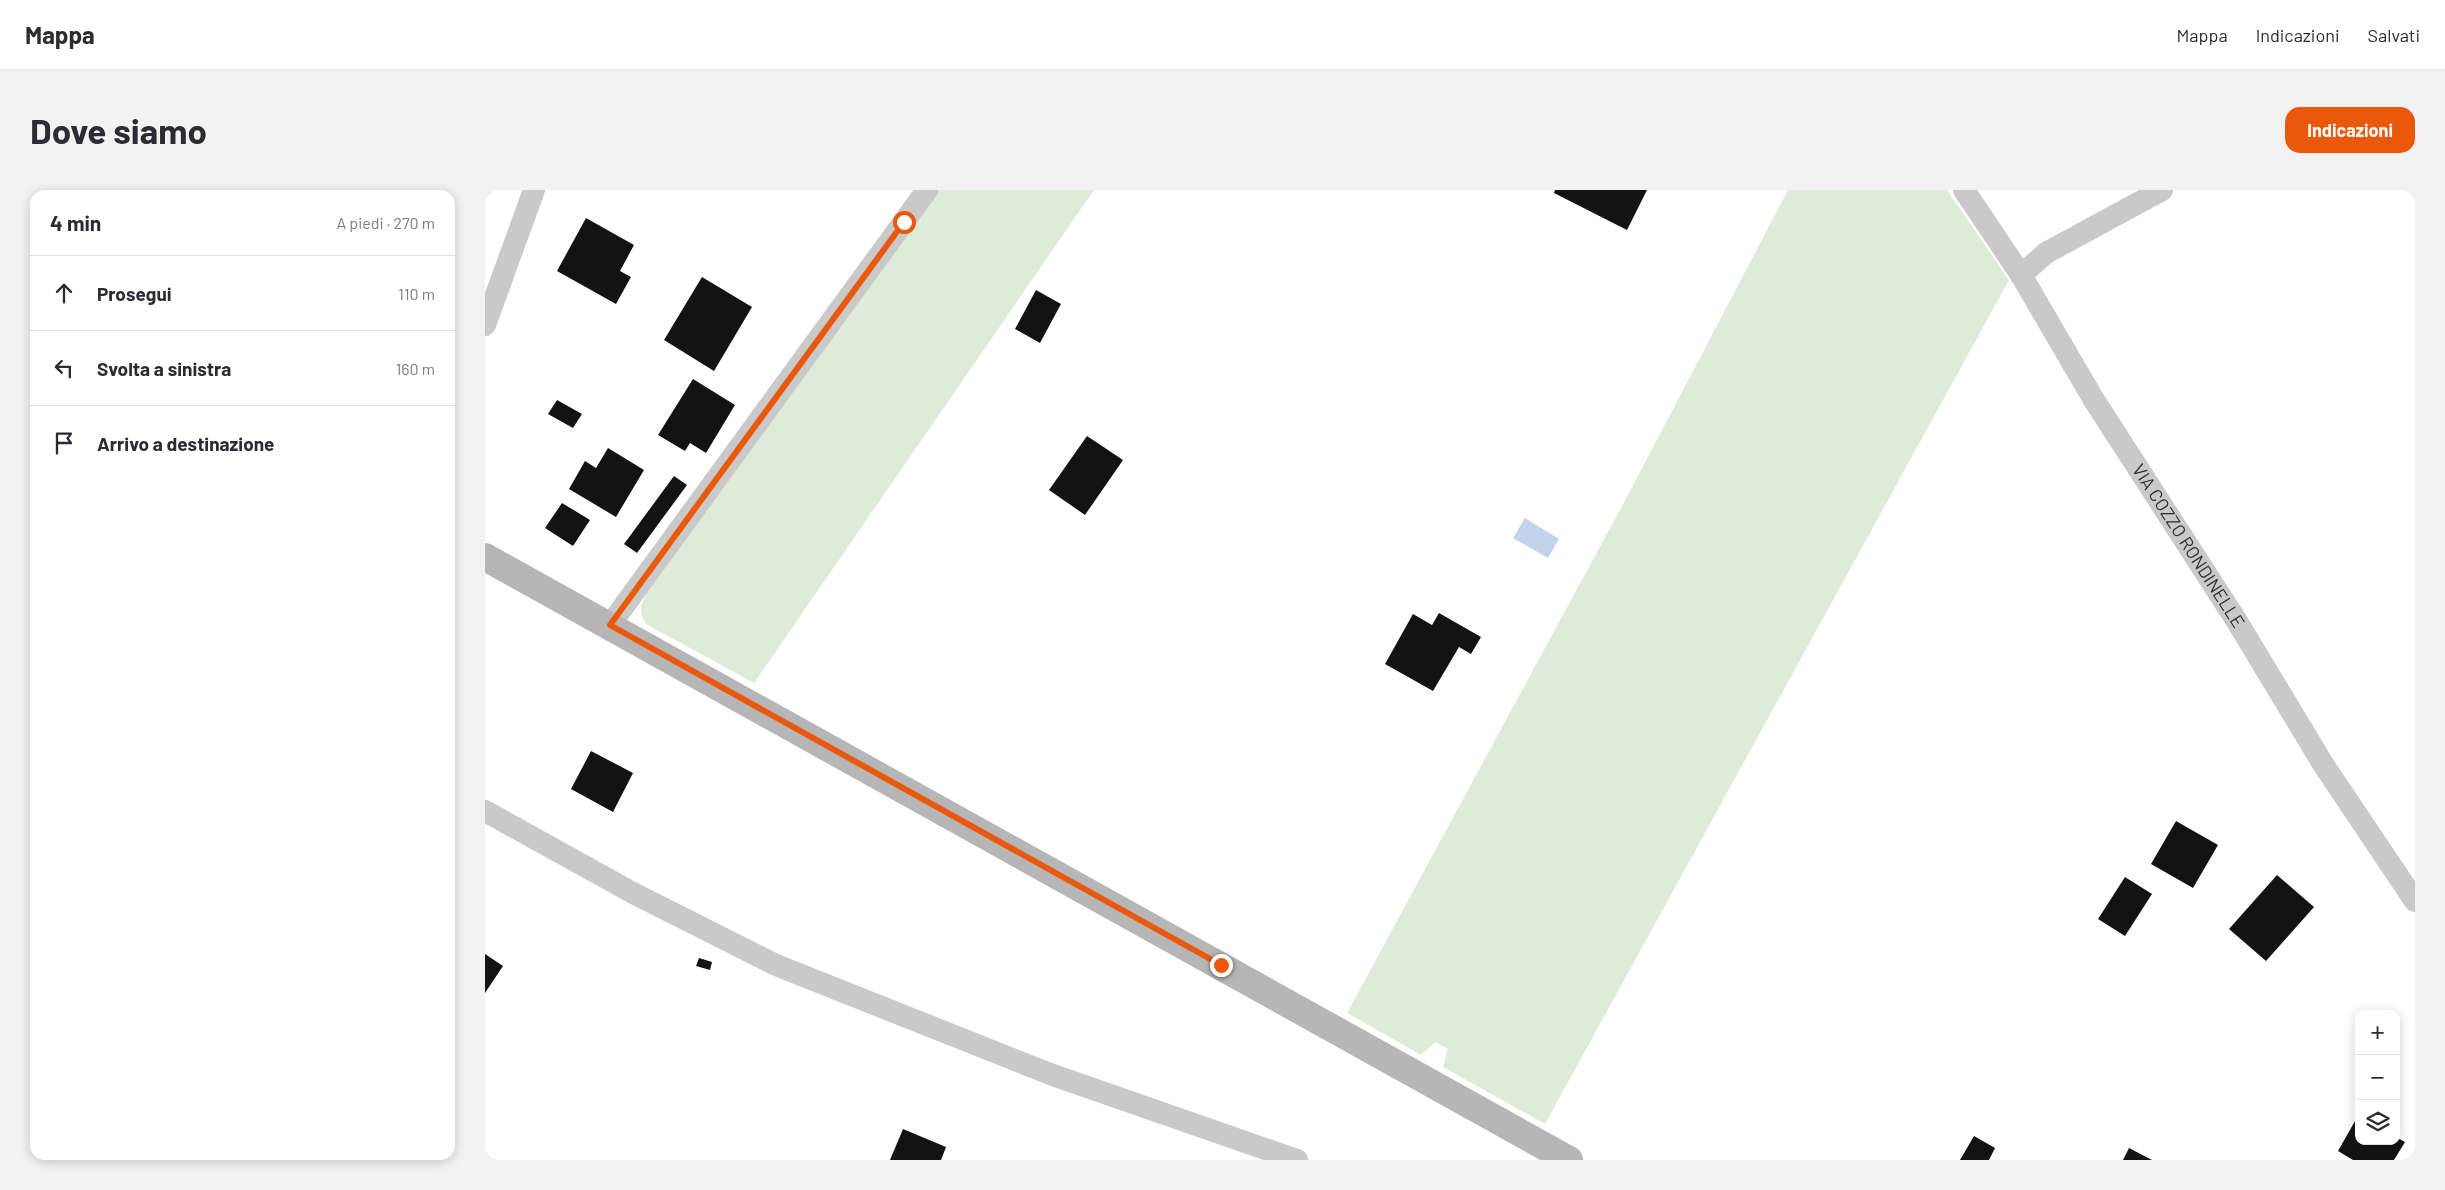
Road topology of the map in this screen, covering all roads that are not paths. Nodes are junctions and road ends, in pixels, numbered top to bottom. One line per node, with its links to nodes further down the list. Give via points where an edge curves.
1 (534, 190): 6 (street)
2 (927, 190): 8 (street)
3 (1963, 190): 5 (street, VIA COZZO RONDINELLE)
4 (2162, 190): 5 (street, via 2046,253)
5 (2021, 275): 10 (street, VIA COZZO RONDINELLE, via 2094,400 2238,623 2323,764)
6 (485, 325)
7 (485, 557): 8 (main road)
8 (610, 625): 12 (main road)
9 (485, 811): 11 (street, via 633,893 776,965 1050,1074)
10 (2415, 901)
11 (1297, 1160)
12 (1569, 1160)

